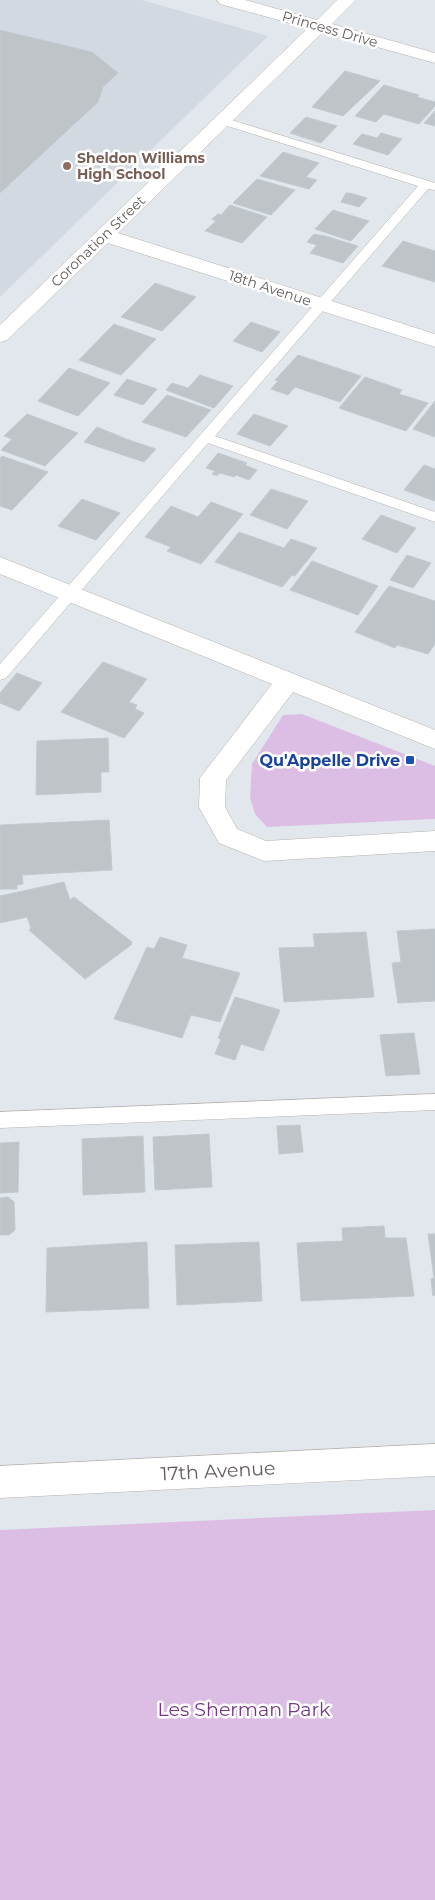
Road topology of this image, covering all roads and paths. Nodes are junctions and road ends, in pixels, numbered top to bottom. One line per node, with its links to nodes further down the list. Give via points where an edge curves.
1 (226, 0): 3 (street, Princess Drive)
2 (347, 0): 3 (street, Coronation Street)
3 (320, 26): 4 (street, Princess Drive); 5 (street, Coronation Street)
4 (435, 58)
5 (222, 121): 6 (lane); 7 (street, Coronation Street)
6 (430, 186): 8 (lane)
7 (104, 235): 8 (street, 18th Avenue); 9 (street, Coronation Street)
8 (321, 305): 10 (street, 18th Avenue); 11 (lane)
9 (0, 336)
10 (435, 341)
11 (204, 437): 12 (lane); 14 (lane)
12 (435, 517)
13 (0, 565): 14 (street)
14 (72, 594): 15 (lane); 16 (street)
15 (0, 674)
16 (288, 681): 17 (street); 18 (street, via 213,778 212,807 228,836 264,851)
17 (435, 740)
18 (435, 841)
19 (435, 1102): 20 (lane)
20 (0, 1120)
21 (435, 1460): 22 (street, 17th Avenue)
22 (0, 1482)

